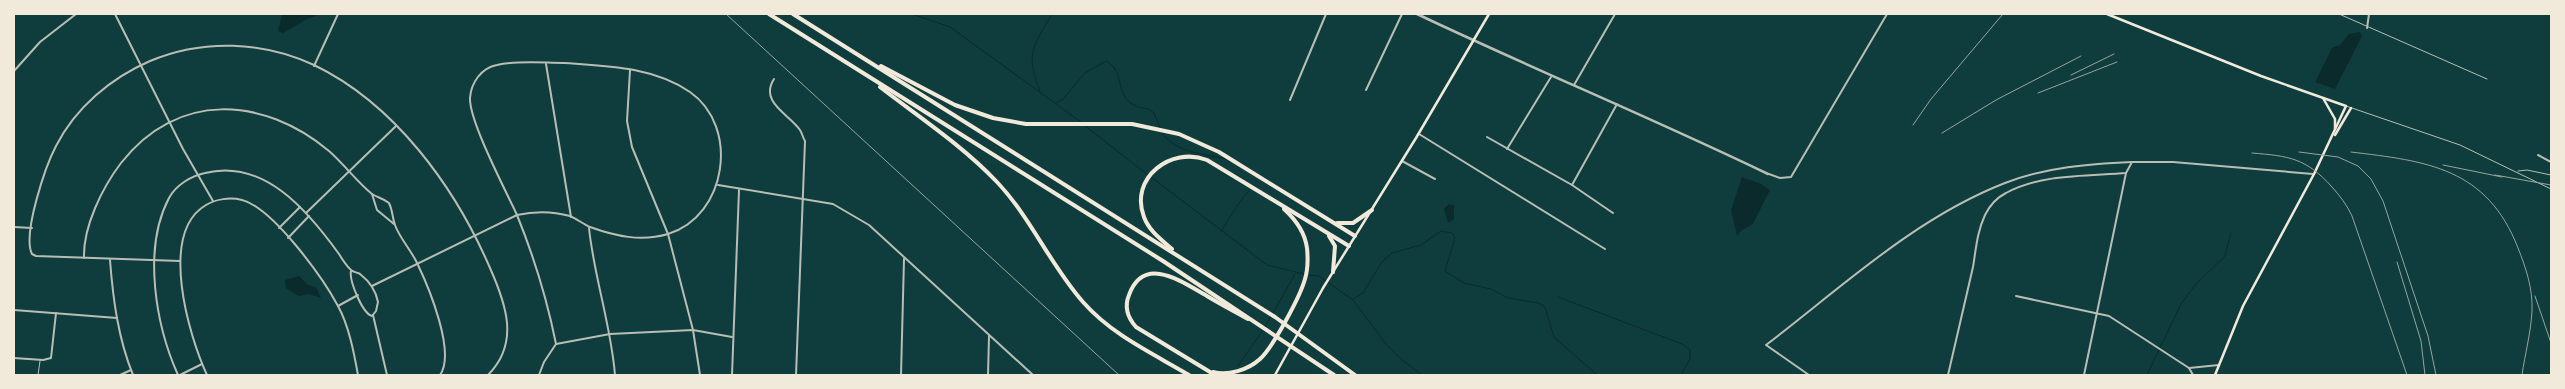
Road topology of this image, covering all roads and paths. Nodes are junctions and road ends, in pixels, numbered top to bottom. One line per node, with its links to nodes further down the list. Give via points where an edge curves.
1 (76, 14): 22 (street, via 40,42)
2 (115, 14): 19 (street)
3 (338, 14): 20 (street)
4 (769, 14): 23 (highway)
5 (793, 14): 17 (highway)
6 (1326, 14): 30 (street)
7 (1402, 14): 28 (street)
8 (1417, 14): 16 (street)
9 (1489, 14): 16 (main road)
10 (1616, 14): 27 (street)
11 (1887, 14): 49 (street, via 1791,177)
12 (2107, 14): 29 (main road)
13 (2339, 14): 15 (street)
14 (2368, 14): 15 (street)
15 (2367, 28): 26 (street)
16 (1474, 40): 24 (street); 37 (main road)
17 (852, 51): 68 (highway, via 940,98 984,116 1026,124 1132,124 1156,127 1195,140); 82 (highway)
18 (546, 63): 21 (street); 65 (street, via 496,65 487,69 477,77 470,100 481,137); 67 (street)
19 (142, 64): 20 (street, via 180,51 232,45 287,55); 34 (street); 72 (street, via 110,82 65,130 43,177)
20 (314, 66): 35 (street, via 358,93)
21 (630, 70): 53 (street, via 654,74 691,92 706,108 718,132 722,162); 75 (street, via 627,121 632,147)
22 (14, 71)
23 (860, 72): 100 (highway, via 1103,222); 129 (highway, via 954,143 991,176 1017,206 1083,302 1113,330)
24 (1551, 77): 27 (street); 40 (street)
25 (774, 79): 58 (street, via 771,99 800,130 805,141)
26 (2487, 79)
27 (1574, 86): 31 (street)
28 (1366, 90)
29 (2322, 97): 32 (main road); 36 (main road, via 2335,119)
30 (1290, 100)
31 (1616, 104): 49 (street); 54 (street)
32 (2346, 106): 33 (street); 36 (main road)
33 (2351, 108): 38 (main road); 46 (street, via 2460,145)
34 (169, 123): 45 (street, via 213,110 253,111 273,117 315,140); 48 (street); 81 (street, via 130,152 110,180 90,226)
35 (396, 126): 45 (street); 76 (street, via 442,180)
36 (2335, 130): 38 (main road)
37 (1419, 134): 42 (main road); 80 (street)
38 (2334, 136): 50 (main road)
39 (1487, 137): 40 (street)
40 (1507, 149): 54 (street)
41 (2538, 155): 44 (street)
42 (1402, 161): 52 (street); 62 (main road)
43 (2132, 162): 47 (street); 50 (street, via 2173,162); 134 (street, via 2081,164 2036,173 2005,183 1918,228 1766,345)
44 (2551, 162)
45 (350, 170): 57 (street); 63 (street)
46 (2517, 171): 51 (street); 55 (street)
47 (2126, 173): 96 (street); 135 (street, via 2069,177 2022,185 1994,201 1975,242)
48 (198, 174): 59 (street); 61 (street, via 233,170 250,172); 85 (street, via 181,184 170,198 159,224)
49 (1768, 174)
50 (2314, 174): 108 (main road, via 2243,306)
51 (2551, 175)
52 (1435, 179)
53 (718, 185): 56 (street); 75 (street, via 704,209 693,220)
54 (1572, 185): 64 (street)
55 (2551, 189)
56 (738, 190): 58 (street); 103 (street)
57 (372, 194): 69 (street, via 377,210); 69 (street, via 389,203)
58 (802, 199): 83 (street, via 834,204 854,215); 125 (street)
59 (213, 201): 73 (street, via 244,201 264,213); 86 (street, via 196,212 190,221)
60 (1277, 202): 74 (highway); 82 (highway, via 1208,160 1192,156 1169,160 1149,176 1142,195 1144,218 1157,236); 111 (highway, via 1303,233 1308,256 1305,281 1259,360 1235,372)
61 (300, 207): 63 (street); 73 (street)
62 (1372, 210): 68 (highway, via 1353,222); 77 (main road)
63 (306, 213): 66 (street)
64 (1613, 213)
65 (517, 215): 67 (street, via 535,212); 76 (street); 104 (street, via 545,292)
66 (308, 216): 78 (street); 88 (street)
67 (571, 217): 71 (street)
68 (1335, 223): 77 (highway)
69 (394, 224): 87 (street)
70 (14, 227): 72 (street)
71 (589, 227): 75 (street, via 633,238); 101 (street)
72 (32, 228): 81 (street, via 30,249 36,256)
73 (279, 228): 78 (street)
74 (1323, 231): 79 (highway); 89 (highway, via 1335,246)
75 (668, 234): 99 (street)
76 (476, 235): 87 (street); 120 (street, via 509,326 507,344 500,361)
77 (1355, 236): 79 (main road)
78 (288, 238): 93 (street, via 310,263)
79 (1349, 246): 89 (main road)
80 (1605, 249)
81 (84, 258): 84 (street)
82 (1184, 258): 133 (highway, via 1290,327)
83 (904, 259): 102 (street); 126 (street)
84 (110, 260): 85 (street); 98 (street)
85 (155, 261): 86 (street); 115 (street, via 158,311 167,350)
86 (180, 261): 107 (street, via 181,288)
87 (418, 264): 90 (street); 119 (street, via 442,334 446,363)
88 (351, 271): 90 (street); 91 (street, via 349,278)
89 (1333, 272): 131 (main road)
90 (371, 287): 97 (street, via 378,302)
91 (358, 295): 93 (street); 97 (street, via 364,312)
92 (2016, 296): 96 (street)
93 (338, 306): 117 (street, via 345,321)
94 (14, 310): 95 (street)
95 (56, 314): 98 (street); 106 (street, via 53,355 48,360)
96 (2098, 314): 109 (street, via 2129,327); 136 (street)
97 (373, 315): 118 (street)
98 (117, 318): 110 (street)
99 (693, 330): 101 (street); 103 (street); 123 (street)
100 (1274, 333): 111 (highway, via 1173,277 1149,274 1138,280 1127,304 1128,314 1136,328); 132 (highway)
101 (610, 334): 104 (street); 122 (street)
102 (989, 336): 127 (street); 128 (street)
103 (733, 337): 124 (street)
104 (556, 344): 121 (street)
105 (14, 358): 106 (street)
106 (40, 360): 112 (street)
107 (202, 364): 115 (street); 116 (street)
108 (2219, 365): 109 (street); 138 (main road)
109 (2189, 368): 137 (street)
110 (131, 370): 113 (street); 114 (street)
111 (1207, 370): 130 (highway)
112 (38, 375)
113 (120, 375)
114 (133, 375)
115 (179, 375)
116 (208, 375)
117 (358, 375)
118 (387, 375)
119 (440, 375)
120 (488, 375)
121 (539, 375)
122 (615, 375)
123 (700, 375)
124 (732, 375)
125 (796, 375)
126 (901, 375)
127 (988, 375)
128 (1033, 375)
129 (1189, 375)
130 (1215, 375)
131 (1275, 375)
132 (1334, 375)
133 (1356, 375)
134 (1809, 375)
135 (1948, 375)
136 (2084, 375)
137 (2194, 375)
138 (2215, 375)

